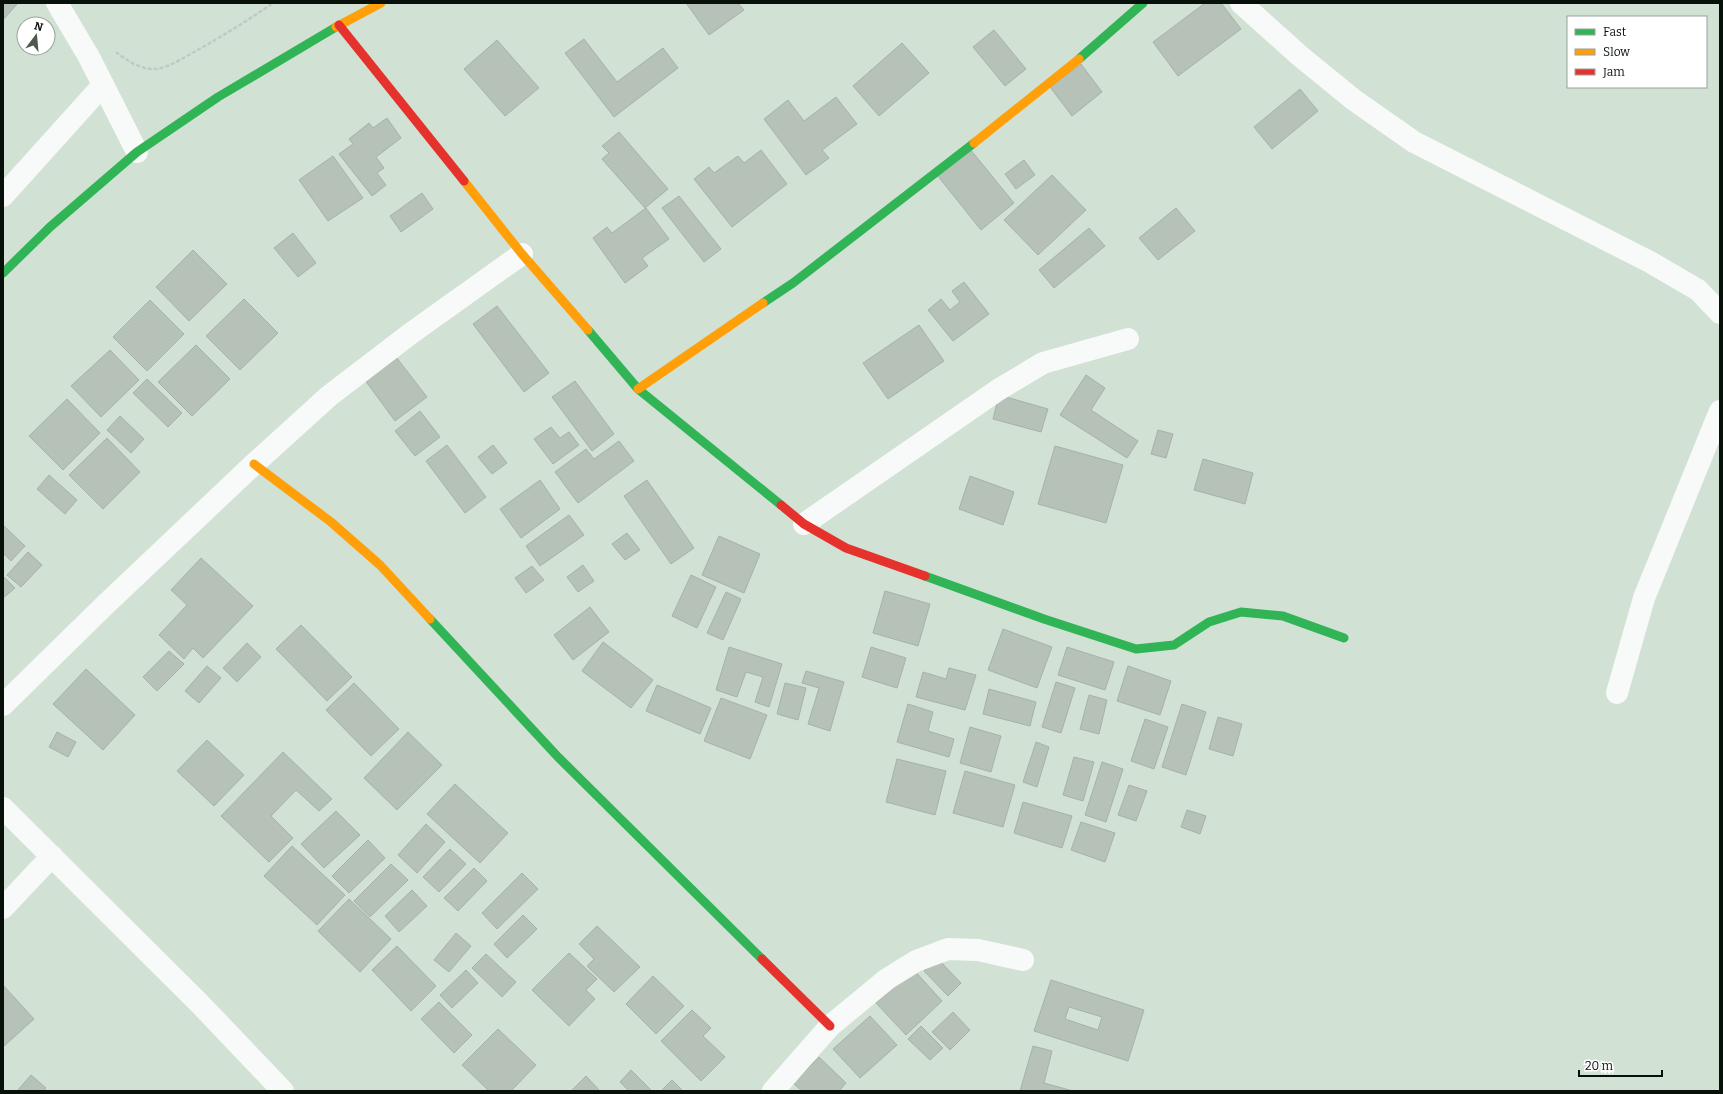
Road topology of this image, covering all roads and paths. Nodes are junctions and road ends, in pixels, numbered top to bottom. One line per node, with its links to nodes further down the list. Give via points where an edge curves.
1 (57, 3): 8 (street)
2 (273, 3): 7 (path, via 236,29 175,63 155,69 125,59)
3 (381, 3): 6 (street)
4 (1143, 3): 15 (street, via 1068,68 793,283)
5 (1241, 3): 13 (street, via 1354,100 1414,142 1650,262 1698,290)
6 (339, 25): 9 (street, via 218,97); 11 (street)
7 (115, 51)
8 (103, 84): 9 (street); 10 (street)
9 (137, 152): 12 (street, via 50,227)
10 (3, 196)
11 (522, 254): 15 (street); 17 (street, via 329,396)
12 (3, 273)
13 (1720, 313)
14 (1128, 340): 18 (street, via 1043,363 998,390)
15 (638, 389): 18 (street)
16 (1720, 411): 20 (street, via 1644,598)
17 (254, 464): 21 (street); 26 (street, via 331,522 380,565 558,757)
18 (804, 524): 19 (street, via 846,548 1136,649 1174,645 1209,622 1240,612 1283,616)
19 (1344, 638)
20 (1616, 693)
21 (3, 705)
22 (3, 808): 23 (street)
23 (52, 856): 24 (street); 27 (street)
24 (3, 908)
25 (1023, 960): 26 (street, via 978,950 948,949 916,961 887,979)
26 (830, 1026): 28 (street)
27 (283, 1091)
28 (772, 1091)

